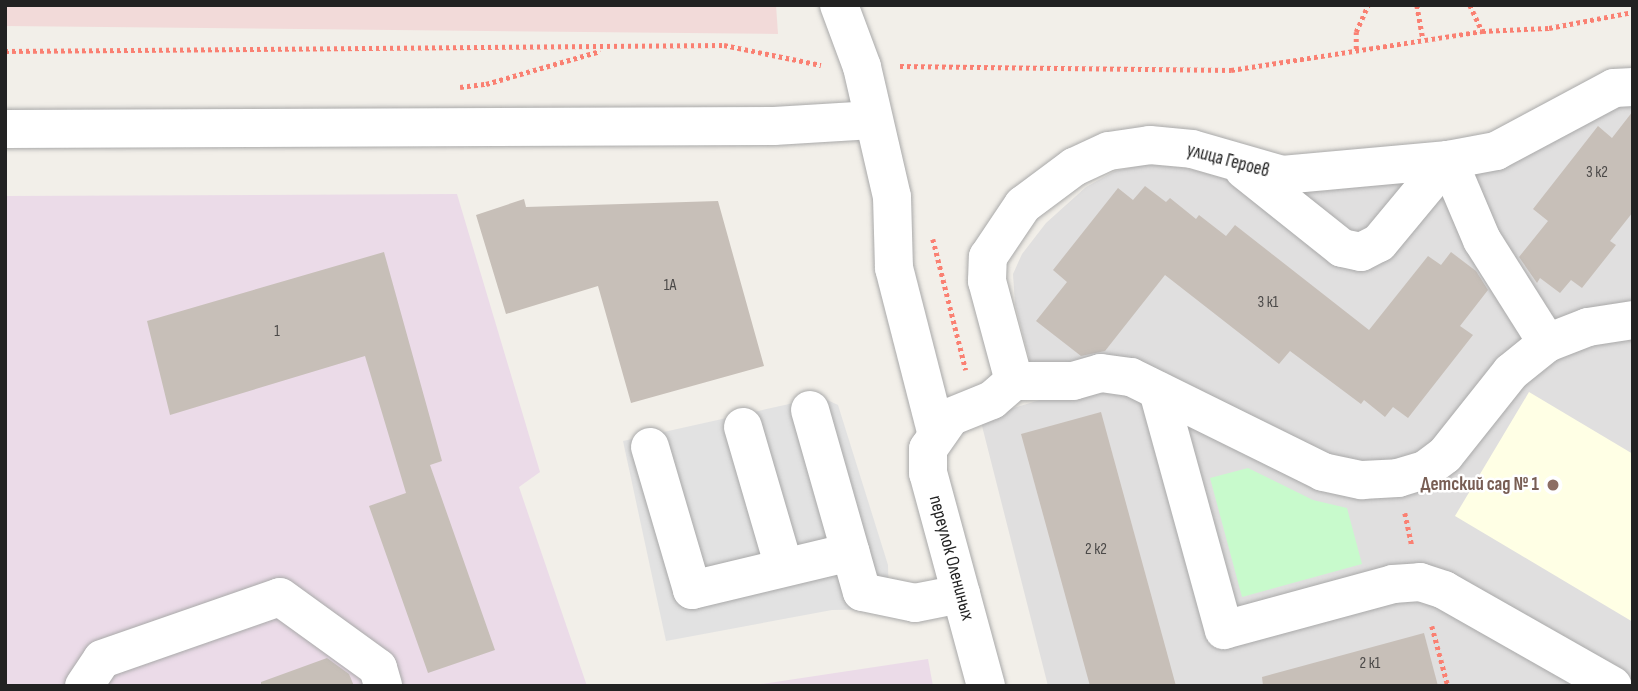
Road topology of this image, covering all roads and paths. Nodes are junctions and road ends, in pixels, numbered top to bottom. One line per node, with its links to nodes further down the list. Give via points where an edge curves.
1 (839, 5): 13 (street, via 862,67)
2 (1368, 5): 8 (path, via 1356,32)
3 (1417, 5): 7 (path)
4 (1470, 5): 6 (path)
5 (1633, 12): 6 (path, via 1549,28)
6 (1482, 31): 7 (path)
7 (1423, 39): 8 (path)
8 (1356, 49): 10 (path, via 1231,70 1186,72)
9 (5, 51): 11 (path, via 724,46)
10 (888, 66)
11 (832, 68)
12 (1633, 87): 15 (street, улица Героев, via 1614,88 1496,151)
13 (873, 120): 14 (street, via 774,126); 23 (street, via 892,197 894,268)
14 (5, 130)
15 (1448, 160): 16 (street, улица Героев, via 1322,175 1282,175); 16 (street, via 1379,243 1361,252 1342,247); 18 (street, via 1482,240)
16 (1238, 166): 19 (street, улица Героев, via 1192,149 1150,145 1110,151 1073,167 1023,205 988,257 987,281)
17 (1633, 320): 18 (street, via 1588,327)
18 (1547, 343): 25 (street, via 1511,372 1445,455 1425,470)
19 (1014, 381): 20 (street, via 1073,381 1101,373 1131,377); 23 (street, via 1006,392 950,417)
20 (1158, 391): 25 (street, via 1323,472 1362,480); 28 (street, via 1224,630 1393,584)
21 (810, 410): 26 (street)
22 (743, 427): 27 (street)
23 (936, 432): 29 (street, переулок Олениных, via 928,449 928,473)
24 (650, 447): 27 (street, via 692,590)
25 (1398, 478): 28 (path)
26 (850, 552): 27 (street); 29 (street, via 862,592 915,603)
27 (784, 567)
28 (1420, 582): 33 (path); 34 (street, via 1444,590)
29 (961, 594): 32 (street, переулок Олениных)
30 (84, 686): 31 (street, via 102,659 280,597 378,668)
31 (383, 686)
32 (986, 686)
33 (1448, 686)
34 (1613, 686)

